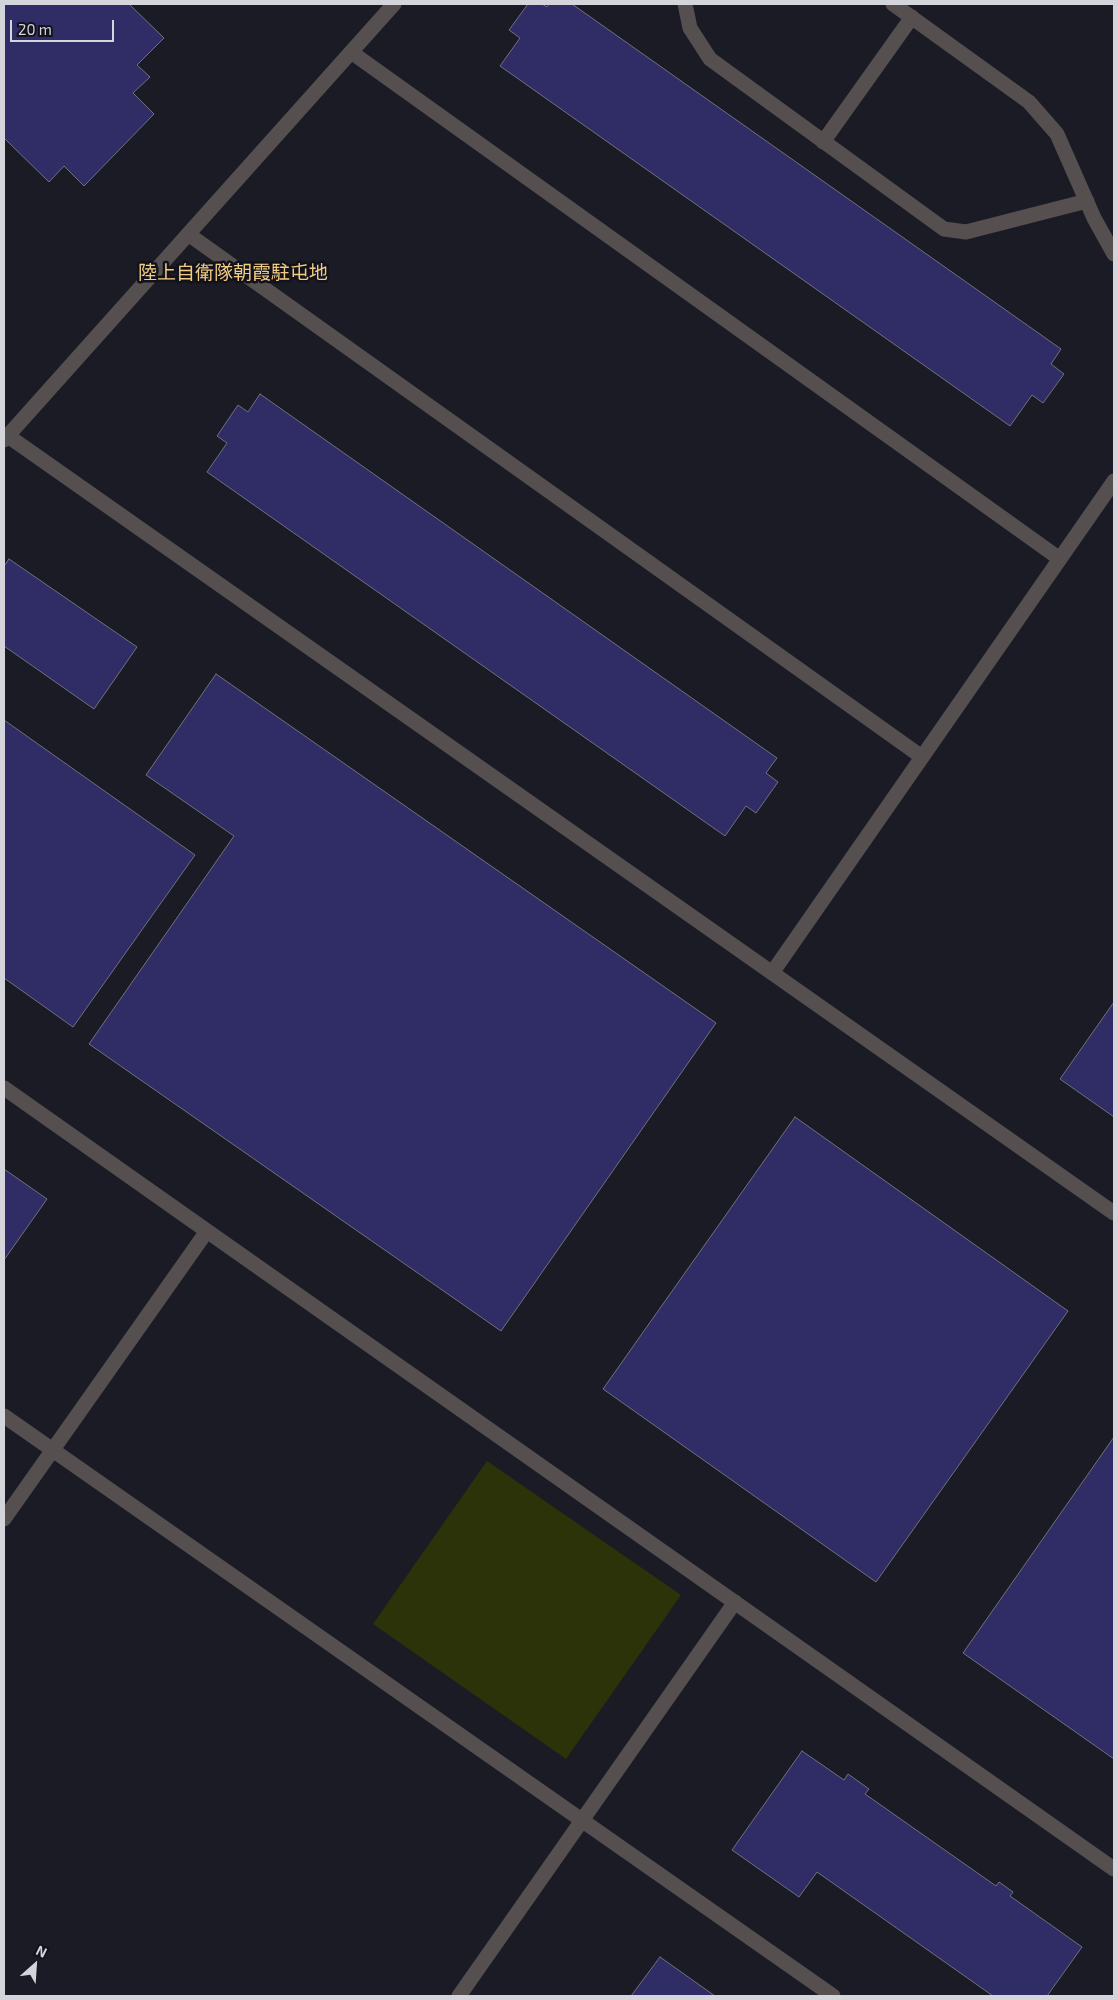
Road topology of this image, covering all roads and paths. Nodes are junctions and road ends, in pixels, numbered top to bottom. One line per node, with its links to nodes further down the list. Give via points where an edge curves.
1 (394, 4): 5 (lane)
2 (685, 4): 6 (lane, via 690,28 710,59)
3 (893, 4): 4 (lane)
4 (912, 17): 6 (lane); 7 (lane, via 1029,102 1056,134)
5 (351, 52): 8 (lane); 12 (lane)
6 (823, 142): 7 (lane, via 944,229 966,232)
7 (1086, 201): 9 (lane)
8 (188, 234): 10 (lane); 13 (lane)
9 (1114, 254)
10 (6, 438): 14 (lane)
11 (1114, 481): 12 (lane)
12 (1060, 559): 13 (lane)
13 (922, 757): 14 (lane)
14 (772, 973): 16 (lane)
15 (4, 1088): 17 (lane)
16 (1114, 1213)
17 (207, 1230): 19 (lane); 21 (lane)
18 (4, 1416): 19 (lane)
19 (52, 1450): 20 (lane); 22 (lane)
20 (4, 1519)
21 (734, 1602): 22 (lane); 23 (lane)
22 (582, 1820): 24 (lane); 25 (lane)
23 (1114, 1869)
24 (459, 1996)
25 (833, 1996)

